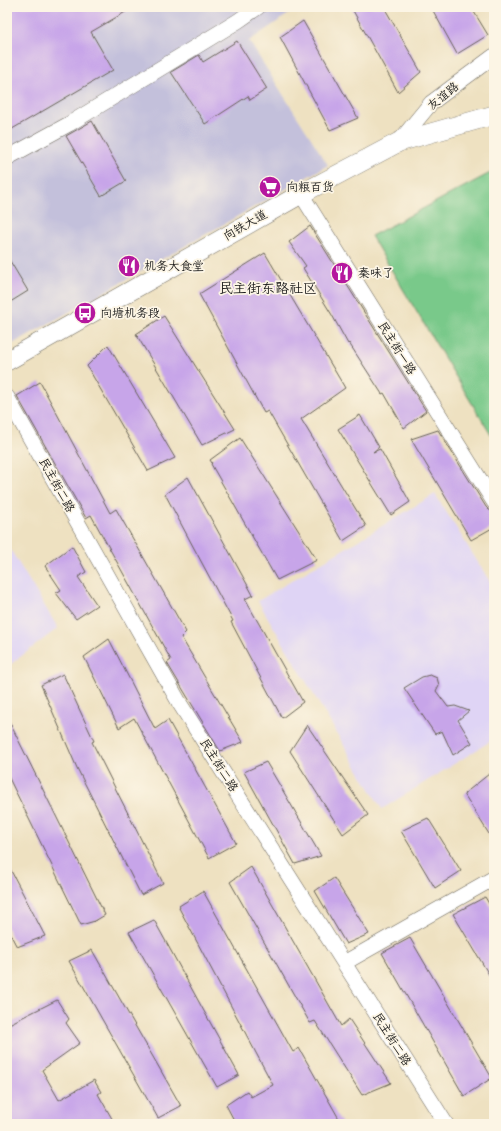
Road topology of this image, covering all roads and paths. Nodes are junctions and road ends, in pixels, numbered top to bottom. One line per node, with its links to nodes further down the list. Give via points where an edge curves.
1 (258, 7): 5 (street, via 238,22 130,87)
2 (494, 56): 4 (street, 友谊路, via 431,103)
3 (494, 115): 4 (street, 向铁大道)
4 (399, 142): 6 (street, 向铁大道)
5 (7, 158)
6 (300, 194): 7 (street, 向铁大道); 9 (street, 民主街一路)
7 (7, 361)
8 (7, 397): 11 (street, 民主街二路, via 180,704)
9 (494, 502)
10 (494, 878): 11 (street)
11 (344, 963): 12 (street, 民主街二路)
12 (446, 1124)

